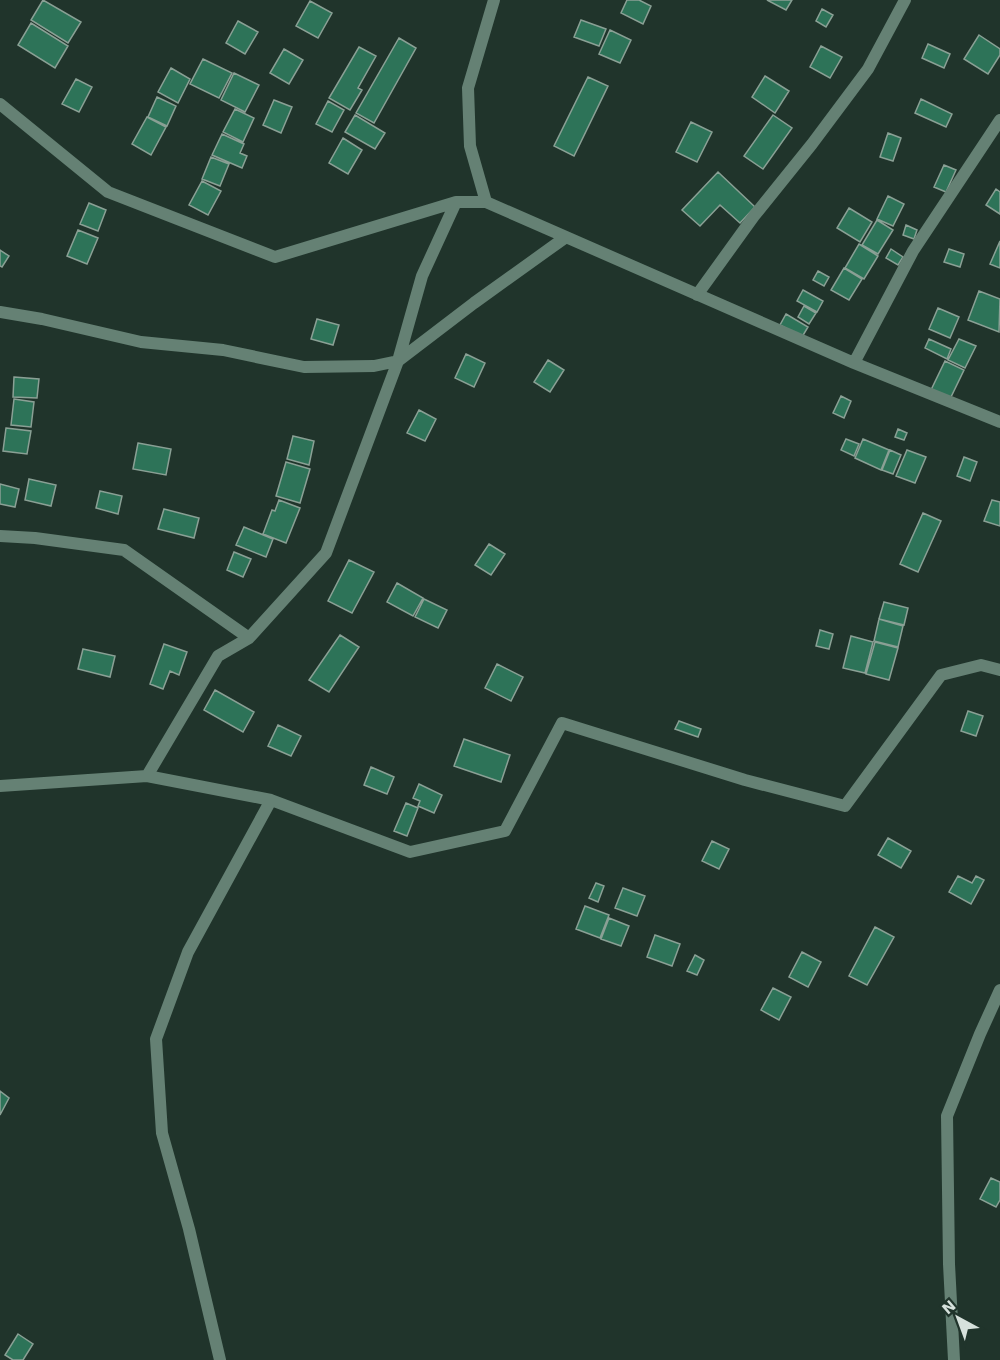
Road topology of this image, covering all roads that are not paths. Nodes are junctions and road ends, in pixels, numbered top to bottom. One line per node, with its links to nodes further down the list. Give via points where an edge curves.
1 (494, 0): 6 (street, via 468,88 470,146)
2 (905, 0): 8 (street, via 868,69)
3 (0, 104): 5 (street, via 108,192 275,257)
4 (1000, 120): 11 (street, via 913,252)
5 (456, 202): 6 (street); 10 (street, via 422,276)
6 (486, 202): 7 (street)
7 (566, 237): 8 (street); 10 (street)
8 (697, 295): 11 (street)
9 (0, 312): 10 (street, via 141,342 223,350 304,367 374,366)
10 (398, 361): 14 (street, via 326,553)
11 (854, 363): 12 (street)
12 (1000, 422)
13 (0, 536): 14 (street, via 124,550)
14 (249, 638): 16 (street, via 218,656)
15 (1000, 670): 18 (street, via 981,665 941,675 844,806 745,780 562,723 505,831 410,852)
16 (147, 776): 17 (street); 18 (street)
17 (0, 786)
18 (271, 800): 20 (street, via 188,952 156,1039 162,1133)
19 (1000, 990): 21 (street, via 947,1116)
20 (220, 1360)
21 (954, 1360)

